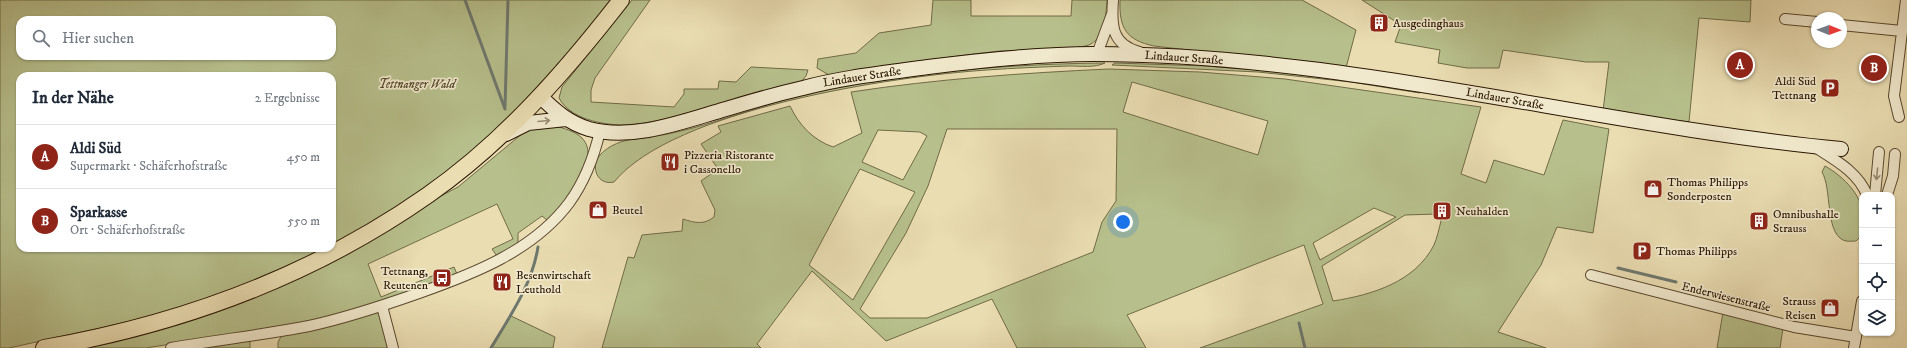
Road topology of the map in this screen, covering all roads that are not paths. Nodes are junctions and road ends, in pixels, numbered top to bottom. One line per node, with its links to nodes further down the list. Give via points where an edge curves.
1 (621, 0): 11 (main road)
2 (1113, 0): 4 (street)
3 (1906, 0): 8 (street)
4 (1112, 12): 9 (street); 10 (street, via 1119,42 1131,50)
5 (1785, 19): 6 (street)
6 (1811, 21)
7 (1847, 26): 8 (street)
8 (1902, 31): 12 (street, via 1894,96)
9 (1097, 54): 10 (main road, Lindauer Straße); 14 (main road, Lindauer Straße, via 974,61 838,80 658,127 623,132)
10 (1152, 55): 16 (main road, Lindauer Straße, via 1345,73 1603,116)
11 (540, 96): 13 (main road, Lindauer Straße); 15 (main road)
12 (1899, 117)
13 (566, 120): 14 (main road, Lindauer Straße); 15 (main road, one-way to 13, via 528,123)
14 (600, 131): 26 (street, via 590,164 577,191 554,221 538,234 485,267)
15 (496, 138): 23 (main road, via 429,194)
16 (1813, 146): 17 (main road, Lindauer Straße); 20 (street, via 1838,161 1854,175)
17 (1841, 149)
18 (1879, 152): 21 (street, one-way to 21)
19 (1895, 154): 22 (street, via 1893,176)
20 (1865, 192)
21 (1875, 192)
22 (1888, 192)
23 (336, 251)
24 (333, 252): 29 (main road, via 301,269 199,310 130,329)
25 (1591, 275): 28 (street, Enderwiesenstraße, via 1797,327)
26 (382, 306): 30 (street, via 308,326); 31 (street)
27 (1859, 319): 28 (street)
28 (1856, 337): 32 (street)
29 (44, 348)
30 (171, 348)
31 (393, 348)
32 (1854, 348)

